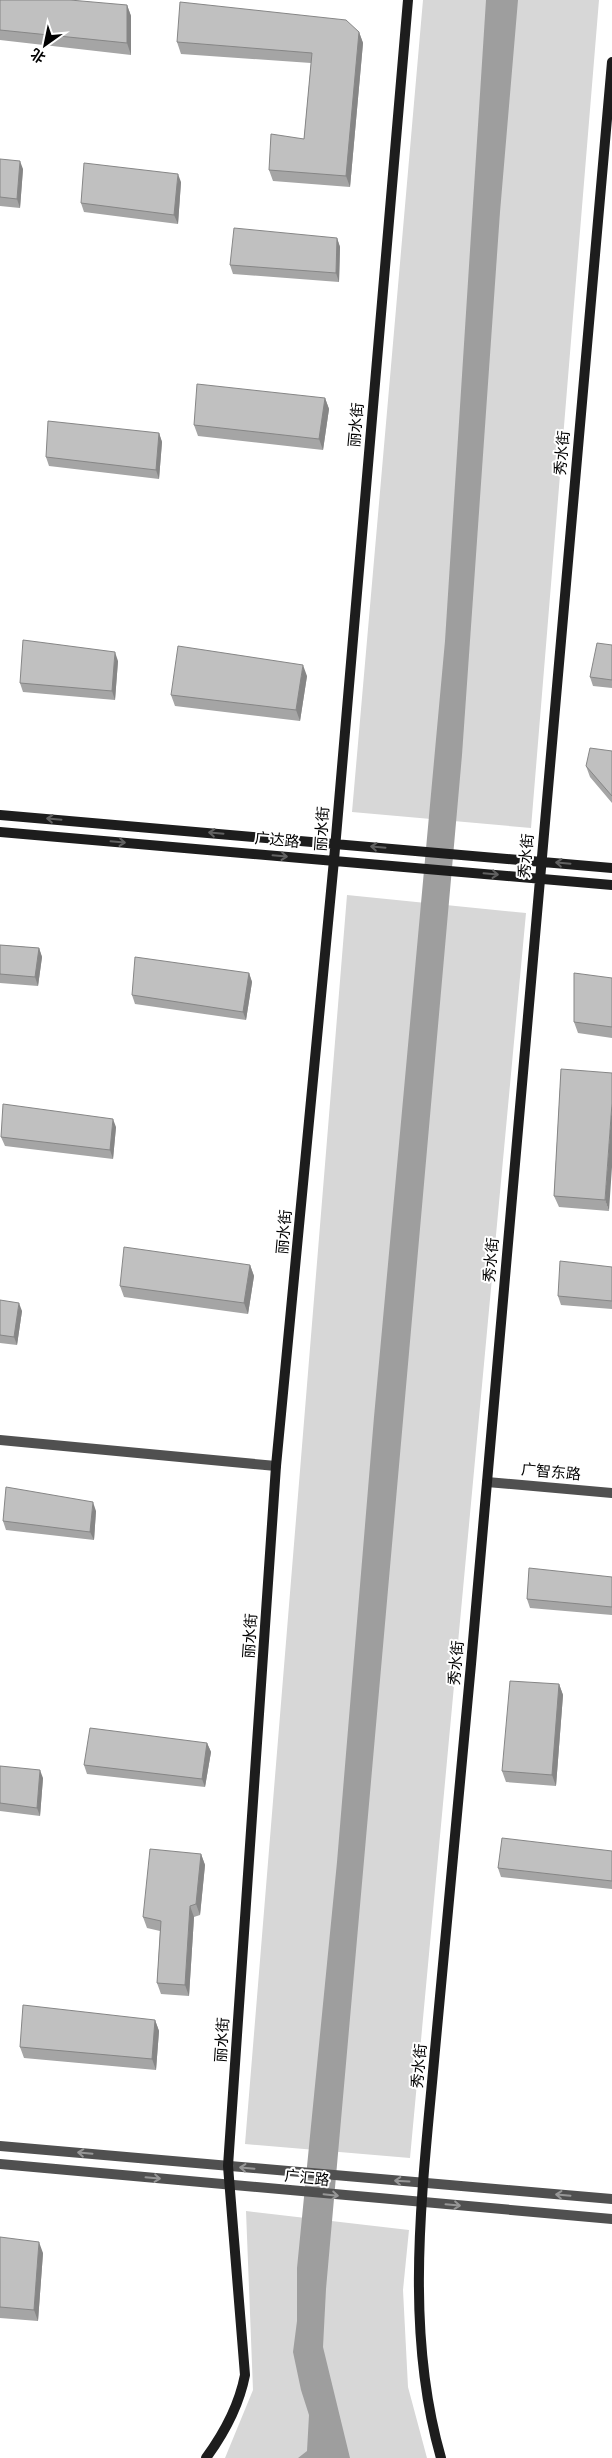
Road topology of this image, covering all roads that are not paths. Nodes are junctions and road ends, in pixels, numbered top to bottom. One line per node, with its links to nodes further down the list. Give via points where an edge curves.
1 (408, 0): 5 (main road, 丽水街)
2 (612, 62): 7 (main road, 秀水街)
3 (0, 815): 5 (main road, 广达路, one-way to 3)
4 (0, 832): 6 (main road, 广达路, one-way to 6)
5 (335, 843): 6 (main road, 丽水街); 7 (main road, 广达路, one-way to 5)
6 (334, 860): 9 (main road, 广达路, one-way to 9); 12 (main road, 丽水街)
7 (541, 861): 8 (main road, 广达路, one-way to 7); 9 (main road, 秀水街)
8 (612, 868)
9 (539, 878): 10 (main road, 广达路); 13 (main road, 秀水街)
10 (612, 885)
11 (0, 1440): 12 (street)
12 (276, 1466): 17 (main road, 丽水街)
13 (488, 1482): 14 (street, 广智东路); 18 (main road, 秀水街)
14 (612, 1493)
15 (0, 2146): 17 (street, 广汇路, one-way to 15)
16 (0, 2164): 19 (street, 广汇路, one-way to 19)
17 (228, 2166): 18 (street, 广汇路, one-way to 17); 19 (main road, 丽水街)
18 (423, 2182): 20 (street, 广汇路, one-way to 18); 21 (main road, 秀水街)
19 (229, 2184): 21 (street, 广汇路, one-way to 21); 23 (main road, 丽水街, via 245,2375 240,2399 227,2427)
20 (612, 2199)
21 (423, 2202): 22 (street, 广汇路, one-way to 22); 24 (main road, 秀水街, via 418,2309 430,2416)
22 (612, 2219)
23 (206, 2458)
24 (441, 2458)

